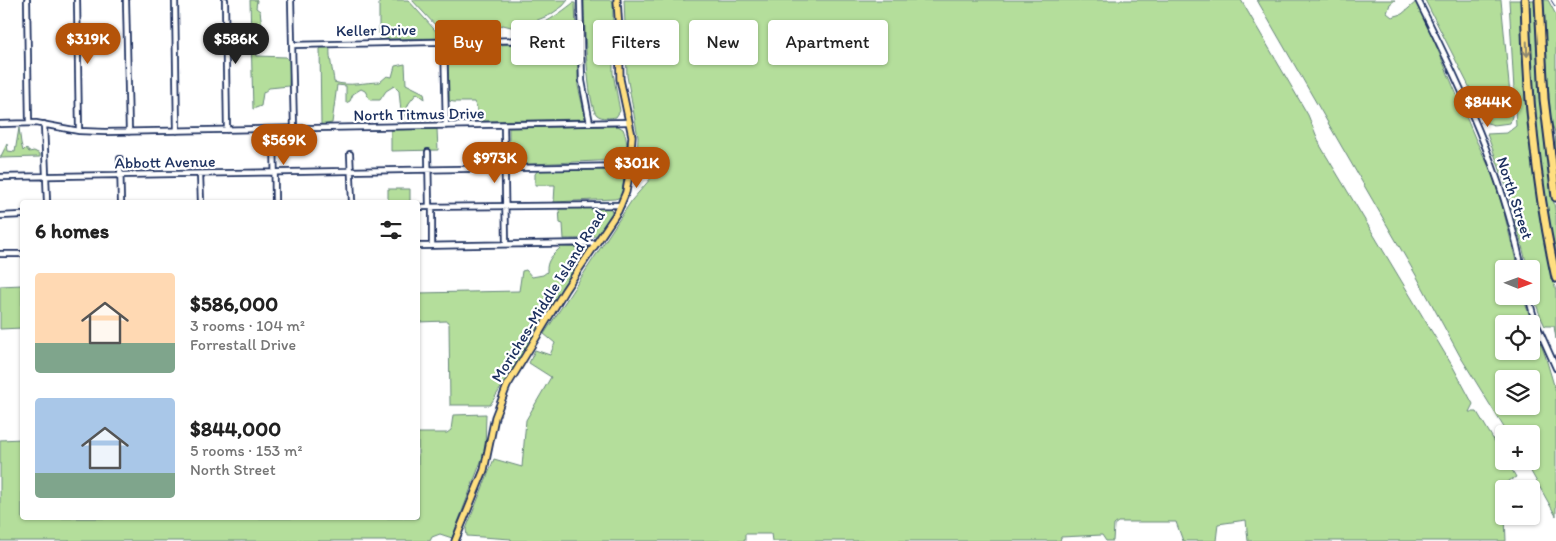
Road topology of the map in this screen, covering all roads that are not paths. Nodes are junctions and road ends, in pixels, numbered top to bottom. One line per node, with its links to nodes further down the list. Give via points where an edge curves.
1 (27, 0): 18 (street)
2 (77, 0): 27 (street)
3 (126, 0): 29 (street)
4 (175, 0): 28 (street)
5 (225, 0): 26 (street)
6 (291, 0): 14 (street)
7 (580, 0): 12 (street)
8 (616, 0): 17 (main road, Moriches-Middle Island Road, via 620,79)
9 (1418, 0): 60 (street, North Street, via 1457,79 1493,167 1508,209)
10 (1525, 0): 61 (highway, one-way to 61, via 1534,144)
11 (1539, 0): 42 (highway, via 1544,99)
12 (581, 20)
13 (435, 41): 14 (street, Keller Drive)
14 (292, 44): 24 (street)
15 (445, 65): 23 (street)
16 (582, 65): 19 (street, via 582,87)
17 (629, 122): 19 (street, North Titmus Drive); 33 (main road, Moriches-Middle Island Road, via 632,136)
18 (29, 123): 20 (street, North Titmus Drive); 21 (street, North Titmus Drive)
19 (590, 123): 22 (street, North Titmus Drive)
20 (0, 124)
21 (44, 124): 27 (street, North Titmus Drive); 41 (street)
22 (504, 125): 23 (street, North Titmus Drive); 34 (street)
23 (446, 126): 24 (street, North Titmus Drive)
24 (294, 128): 25 (street, North Titmus Drive)
25 (274, 129): 26 (street, North Titmus Drive); 37 (street)
26 (227, 130): 28 (street, North Titmus Drive)
27 (79, 131): 29 (street, North Titmus Drive)
28 (178, 131): 29 (street, North Titmus Drive)
29 (129, 132)
30 (428, 152): 35 (street)
31 (350, 154): 36 (street)
32 (120, 159): 39 (street)
33 (630, 166): 34 (street, Abbott Avenue); 48 (main road, Moriches-Middle Island Road)
34 (505, 168): 35 (street, Abbott Avenue); 49 (street)
35 (428, 169): 36 (street, Abbott Avenue); 51 (street)
36 (351, 171): 37 (street, Abbott Avenue); 47 (street)
37 (274, 172): 38 (street, Abbott Avenue); 46 (street)
38 (200, 174): 39 (street, Abbott Avenue); 45 (street)
39 (120, 175): 41 (street, Abbott Avenue); 44 (street)
40 (0, 177): 41 (street, Abbott Avenue)
41 (46, 177): 43 (street)
42 (1556, 197)
43 (47, 200)
44 (121, 200)
45 (201, 200)
46 (275, 200)
47 (352, 200)
48 (621, 205): 49 (street); 55 (main road, Moriches-Middle Island Road)
49 (505, 206): 51 (street); 54 (street)
50 (420, 207): 51 (street)
51 (430, 207): 57 (street)
52 (20, 215): 53 (street)
53 (0, 216)
54 (506, 244): 55 (street); 57 (street)
55 (596, 244): 64 (main road, Moriches-Middle Island Road, via 506,386 494,417 484,470)
56 (420, 246): 57 (street)
57 (432, 246)
58 (0, 254): 59 (street)
59 (20, 254)
60 (1520, 260)
61 (1556, 278)
62 (1531, 305): 63 (street)
63 (1556, 368)
64 (455, 541)

